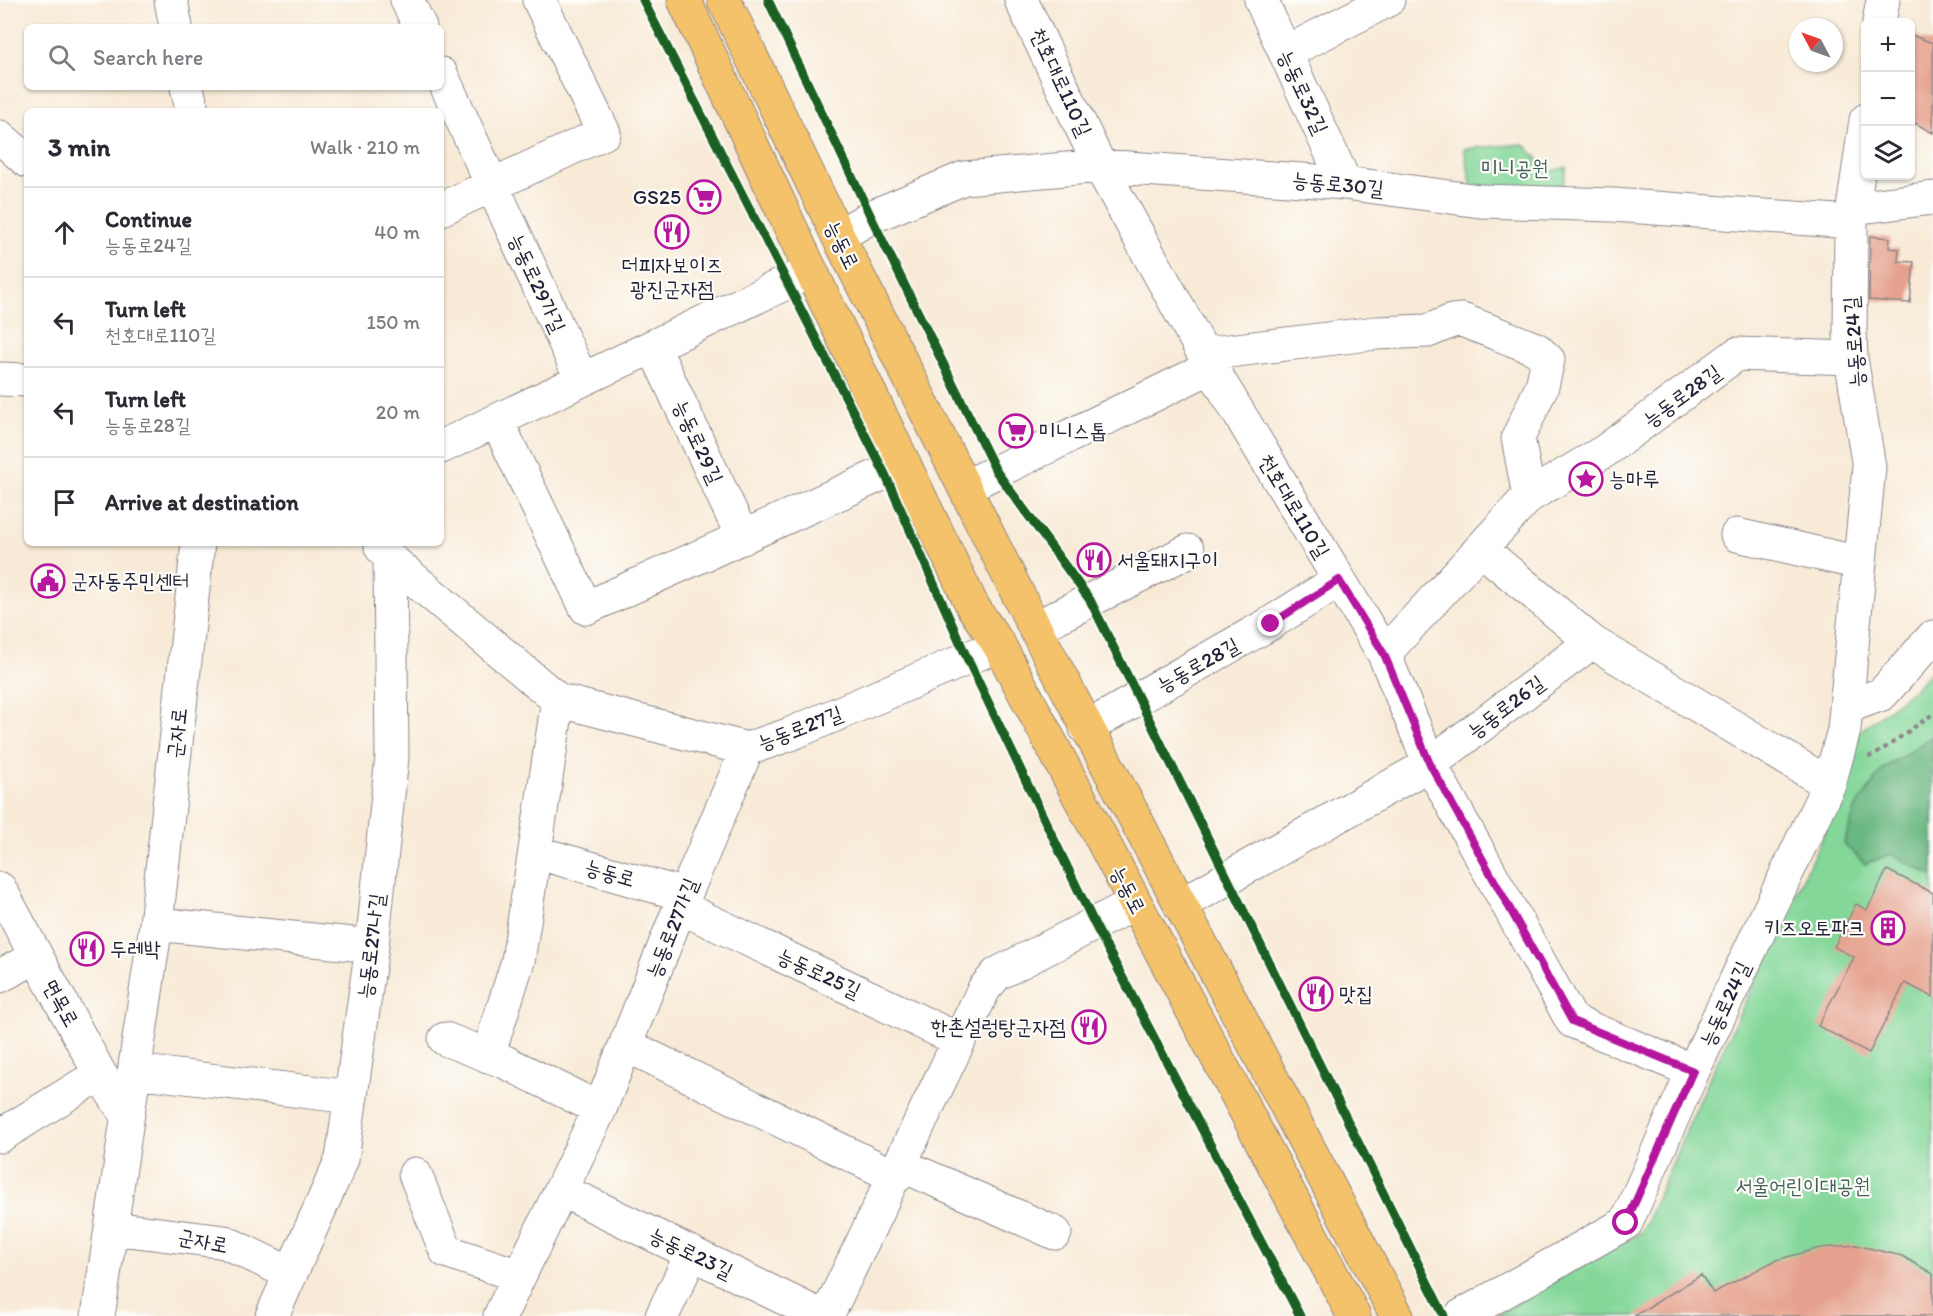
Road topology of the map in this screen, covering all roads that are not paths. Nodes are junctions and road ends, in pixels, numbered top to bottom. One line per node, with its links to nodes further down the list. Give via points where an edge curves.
1 (171, 0): 11 (street)
2 (407, 0): 12 (street)
3 (539, 0): 22 (street, via 604,133)
4 (684, 0): 27 (main road, 능동로)
5 (724, 0): 26 (main road, 능동로)
6 (1021, 0): 20 (street, 천호대로110길)
7 (1261, 0): 13 (street, 능동로32길)
8 (1388, 0): 13 (street)
9 (1883, 0): 10 (street)
10 (1881, 18)
11 (175, 24)
12 (419, 24)
13 (1285, 54): 21 (street, 능동로32길)
14 (444, 81): 22 (street, 능동로29가길)
15 (188, 90): 16 (street)
16 (191, 108)
17 (1865, 126): 25 (street, 능동로24길)
18 (0, 137): 19 (street)
19 (24, 158)
20 (1100, 166): 21 (street, 능동로30길); 26 (street, 능동로30길, via 964,178 871,217); 30 (street, 천호대로110길)
21 (1345, 183): 25 (street, 능동로30길, via 1480,201)
22 (492, 185): 24 (street); 33 (street, 능동로29가길)
23 (1933, 198): 25 (street, 능동로30길)
24 (444, 208)
25 (1852, 215): 29 (street, 능동로24길)
26 (838, 236): 37 (main road, 능동로)
27 (811, 272): 28 (street); 36 (main road, 능동로)
28 (653, 346): 33 (street); 40 (street, 능동로29길)
29 (1851, 358): 38 (street, 능동로28길, via 1737,354 1605,451); 45 (street, 능동로24길, via 1869,467)
30 (1208, 360): 37 (street); 38 (street, via 1376,333 1428,331 1462,320 1536,349 1548,360 1542,386 1518,438); 46 (street, 천호대로110길)
31 (0, 379): 32 (street)
32 (24, 380)
33 (582, 380): 34 (street)
34 (497, 421): 35 (street); 40 (street, via 586,608)
35 (444, 446)
36 (904, 464): 40 (street); 50 (main road, 능동로, via 973,607)
37 (965, 488): 47 (main road, 능동로)
38 (1529, 496): 42 (street, 능동로28길)
39 (1737, 535): 45 (street)
40 (744, 538)
41 (198, 546): 63 (street, 군자로)
42 (1481, 549): 49 (street); 51 (street, 능동로28길)
43 (384, 551): 52 (street, 능동로27길); 64 (street, 능동로27나길, via 392,757)
44 (1188, 551): 47 (street)
45 (1860, 563): 53 (street, 능동로24길)
46 (1339, 580): 51 (street, 천호대로110길); 54 (street, 능동로28길, via 1271,624)
47 (1035, 628): 54 (main road, 능동로)
48 (1933, 637): 53 (street, via 1882,694)
49 (1592, 642): 56 (street, 능동로26길); 57 (street)
50 (999, 645): 55 (street, 능동로27길); 61 (main road, 능동로)
51 (1384, 654): 56 (street, 천호대로110길)
52 (558, 700): 55 (street, 능동로27길); 58 (street)
53 (1846, 707): 57 (street, 능동로24길)
54 (1086, 728): 62 (main road, 능동로)
55 (747, 749): 60 (street, 능동로27가길)
56 (1430, 764): 62 (street, 능동로26길); 72 (street, 천호대로110길, via 1572,1021)
57 (1832, 773): 72 (street, 능동로24길)
58 (535, 852): 60 (street, 능동로); 70 (street, via 518,961)
59 (0, 889): 65 (street, 면목로)
60 (682, 901): 68 (street, 능동로25길); 69 (street, 능동로27가길)
61 (1135, 903): 68 (street, via 997,974 984,989); 92 (main road, 능동로)
62 (1180, 905): 93 (main road, 능동로)
63 (156, 924): 64 (street); 71 (street, 군자로)
64 (372, 946): 74 (street, 능동로27나길)
65 (36, 957): 66 (street); 73 (street, 면목로)
66 (0, 976)
67 (445, 1039): 70 (street)
68 (959, 1040): 78 (street)
69 (626, 1045): 75 (street, 능동로27가길); 78 (street)
70 (488, 1056): 75 (street)
71 (135, 1071): 74 (street); 76 (street, 군자로)
72 (1693, 1071): 94 (street, 능동로24길, via 1626,1223)
73 (100, 1074): 76 (street, 면목로); 77 (street)
74 (351, 1097): 84 (street, 능동로27나길, via 342,1159)
75 (600, 1109): 80 (street, 능동로27가길)
76 (126, 1114): 81 (street, 군자로)
77 (0, 1136)
78 (899, 1171): 82 (street); 91 (street)
79 (415, 1174): 85 (street, via 446,1251)
80 (561, 1190): 83 (street, 능동로23길); 85 (street, 능동로27가길)
81 (112, 1228): 84 (street, 군자로, via 225,1242); 86 (street, 군자로)
82 (1055, 1233)
83 (692, 1253): 89 (street); 90 (street, 능동로23길)
84 (289, 1274): 87 (street, 능동로27나길)
85 (519, 1276): 88 (street, 능동로27가길)
86 (98, 1316)
87 (272, 1316)
88 (500, 1316)
89 (662, 1316)
90 (821, 1316)
91 (826, 1316)
92 (1354, 1316)
93 (1397, 1316)
94 (1461, 1316)

